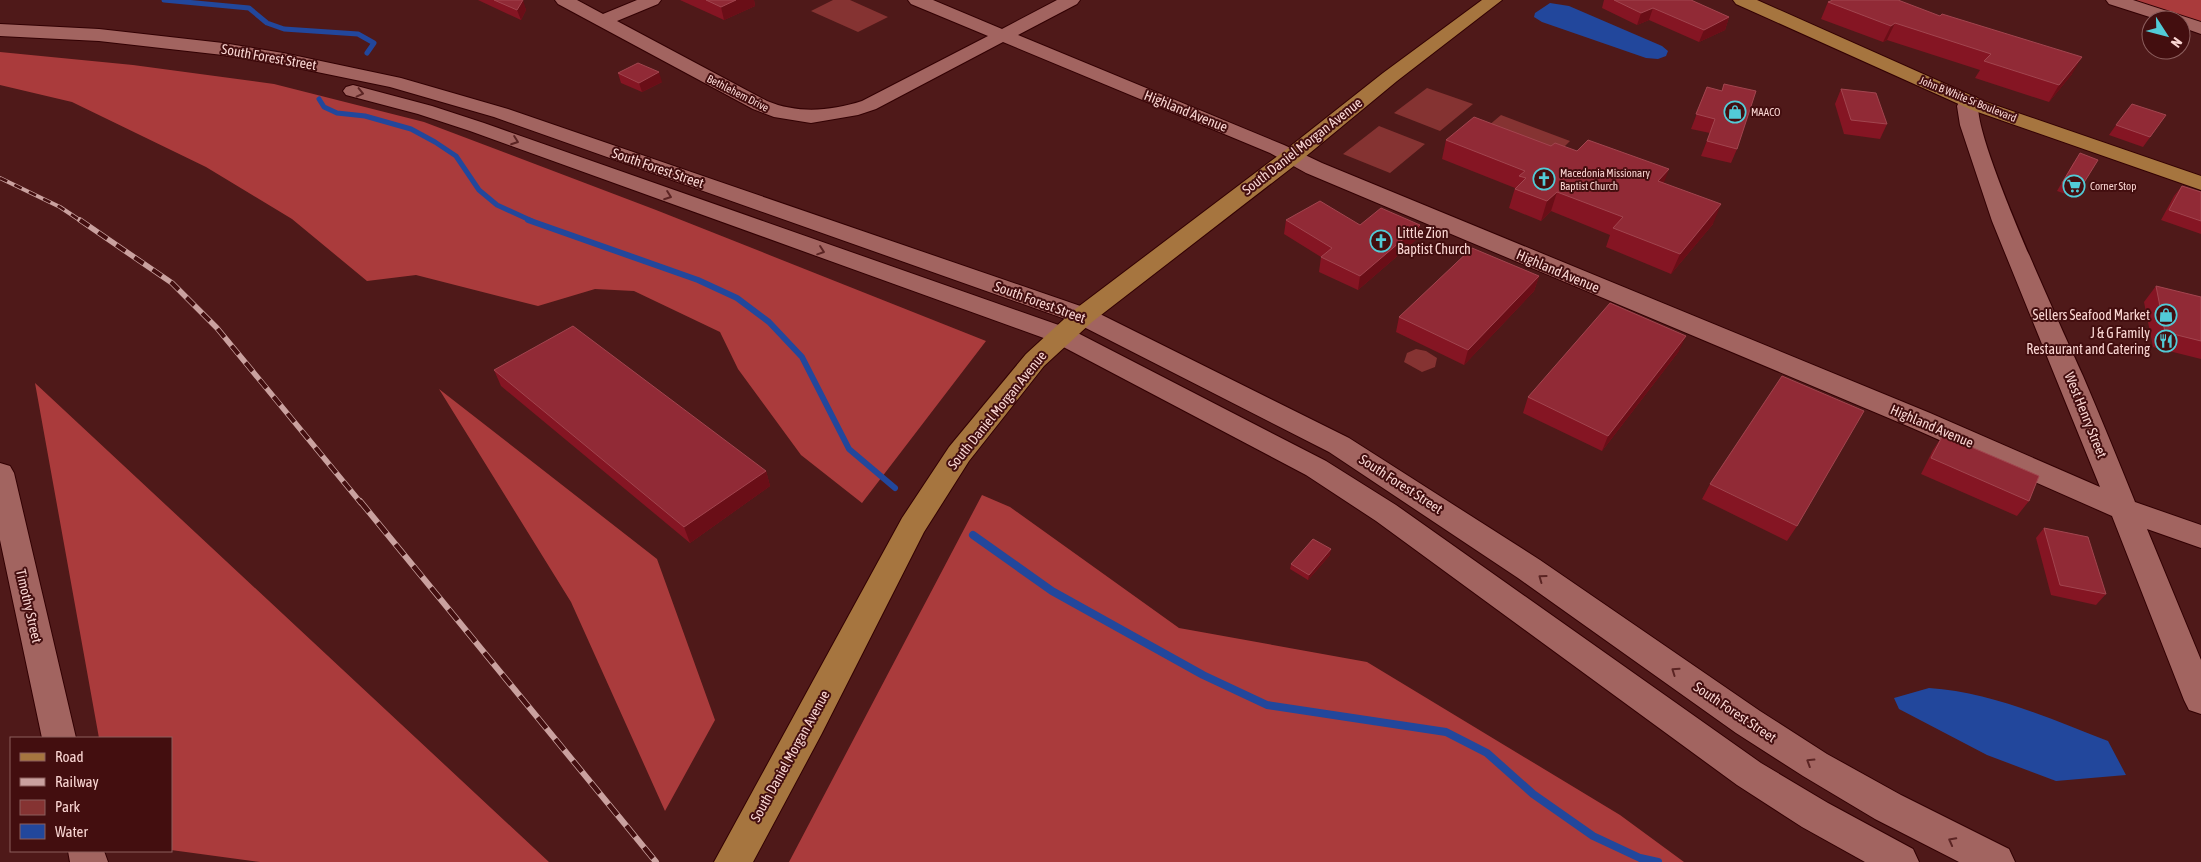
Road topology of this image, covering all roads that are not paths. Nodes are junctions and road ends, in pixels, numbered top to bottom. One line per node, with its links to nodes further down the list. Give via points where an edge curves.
1 (564, 0): 9 (street, Bethlehem Drive)
2 (652, 0): 9 (street)
3 (917, 0): 11 (street, Highland Avenue)
4 (1071, 0): 11 (street, Bethlehem Drive)
5 (1493, 0): 14 (main road, South Daniel Morgan Avenue)
6 (1742, 0): 13 (main road, John B White Sr Boulevard)
7 (2115, 0): 8 (street)
8 (2148, 10)
9 (602, 21): 11 (street, Bethlehem Drive, via 774,111 810,117 838,114 869,105)
10 (0, 30): 16 (street, South Forest Street, via 108,36 223,49 394,82 501,113)
11 (1002, 35): 14 (street, Highland Avenue)
12 (0, 44): 17 (street, South Forest Street, one-way to 17, via 202,63 372,96 477,128)
13 (1969, 101): 15 (main road, John B White Sr Boulevard); 19 (street, West Henry Street, via 1970,125 2003,221)
14 (1291, 157): 16 (main road, South Daniel Morgan Avenue); 19 (street, Highland Avenue, via 1569,276 1920,420)
15 (2201, 183)
16 (1083, 316): 17 (main road, South Daniel Morgan Avenue); 25 (street, South Forest Street, one-way to 16, via 1888,807 1748,722 1529,568 1355,455)
17 (1061, 336): 23 (main road, South Daniel Morgan Avenue, via 1035,360 943,476 917,518); 24 (street, South Forest Street, via 1316,468 1386,513 1749,774)
18 (0, 473): 22 (street, Timothy Street)
19 (2123, 509): 20 (street, Highland Avenue); 21 (street, West Henry Street)
20 (2201, 537)
21 (2201, 700)
22 (59, 737)
23 (733, 862)
24 (1900, 862)
25 (1996, 862)

